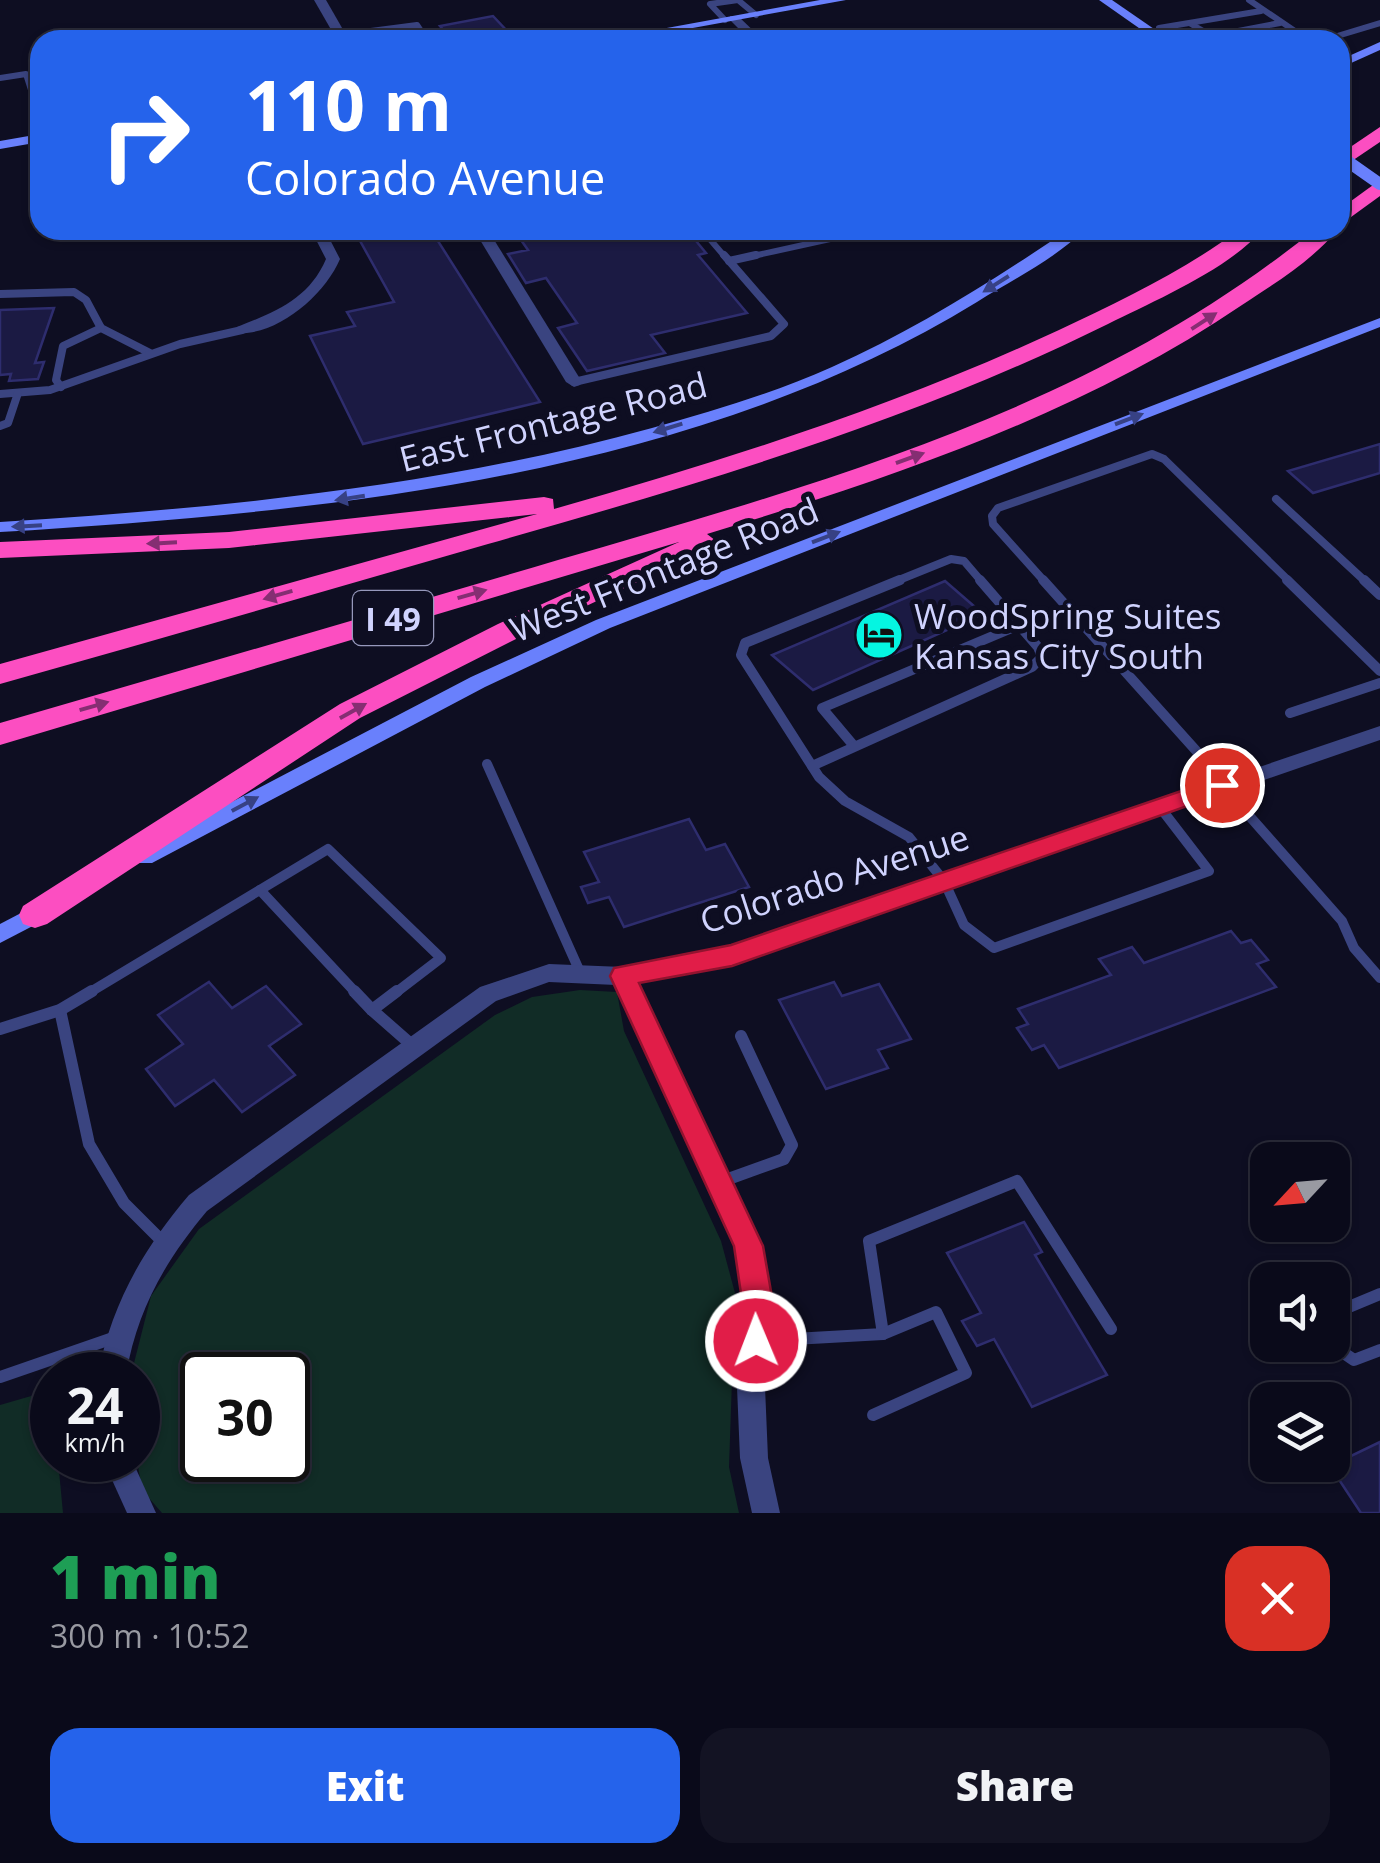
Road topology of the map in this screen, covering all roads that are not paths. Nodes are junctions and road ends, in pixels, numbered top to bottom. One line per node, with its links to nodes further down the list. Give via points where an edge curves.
1 (320, 0): 12 (street)
2 (840, 0): 7 (street)
3 (1105, 0): 17 (street)
4 (1119, 0): 18 (street)
5 (1249, 0): 6 (lane)
6 (1262, 11): 9 (lane); 10 (lane)
7 (756, 14): 8 (street); 8 (lane, via 738,0 710,4)
8 (730, 19): 15 (street); 16 (street)
9 (1189, 22): 19 (lane); 20 (lane)
10 (1280, 23): 21 (lane); 22 (lane)
11 (1380, 23): 23 (lane)
12 (338, 30)
13 (386, 30): 14 (lane)
14 (420, 30)
15 (666, 30)
16 (744, 30)
17 (1154, 30)
18 (1156, 30)
19 (1170, 30)
20 (1202, 30)
21 (1243, 30)
22 (1292, 30)
23 (1350, 32)
24 (1380, 46): 25 (street)
25 (1350, 60)
26 (0, 78): 27 (lane, via 26,74)
27 (30, 87)
28 (1380, 132): 31 (highway)
29 (30, 140): 30 (street)
30 (0, 145)
31 (1350, 152)
32 (1350, 166): 33 (street, bridge)
33 (1380, 185): 34 (highway)
34 (1350, 210)
35 (323, 240): 46 (street, via 333,259 326,281 278,317)
36 (487, 240): 48 (street)
37 (711, 240): 42 (lane)
38 (825, 240): 42 (lane)
39 (1061, 240): 56 (street, East Frontage Road, one-way to 56, via 940,317 834,372 628,440 316,503)
40 (1239, 240): 53 (highway, I 49, via 1139,300 958,386)
41 (1314, 240): 55 (highway, I 49, one-way to 41, via 1014,420 1114,372 1224,308)
42 (729, 261): 48 (lane, via 784,324 771,336)
43 (0, 294): 45 (lane, via 74,292)
44 (1380, 322): 73 (street, West Frontage Road, one-way to 44, via 602,624)
45 (101, 328): 47 (lane); 49 (lane, via 64,346 56,380)
46 (242, 330): 47 (lane)
47 (150, 354): 49 (lane)
48 (574, 382)
49 (61, 387): 50 (lane)
50 (18, 393): 51 (lane); 52 (lane, via 8,423)
51 (0, 394)
52 (0, 426)
53 (642, 493): 57 (highway, one-way to 57, via 229,540); 61 (highway, I 49, one-way to 61)
54 (1276, 499): 58 (lane)
55 (785, 502): 65 (highway, I 49, one-way to 55); 73 (highway, one-way to 55, via 350,711)
56 (0, 527)
57 (0, 550)
58 (1380, 594)
59 (1019, 625): 66 (lane, via 1042,658 1032,666); 66 (lane, via 822,708); 68 (lane, via 964,562 952,559 745,643 742,654)
60 (1380, 671): 69 (lane, via 1164,459 1152,454 998,508 993,524)
61 (0, 674)
62 (1380, 683): 63 (lane)
63 (1290, 713)
64 (1380, 733): 69 (street, Colorado Avenue)
65 (0, 734)
66 (854, 746): 68 (lane)
67 (488, 764): 75 (lane)
68 (812, 766): 71 (lane, via 845,801 909,837)
69 (1224, 784): 70 (street, Colorado Avenue); 77 (lane, via 1342,921)
70 (1159, 806): 71 (street, Colorado Avenue); 71 (lane, via 1208,871 994,948 964,925)
71 (944, 881): 76 (street, Colorado Avenue, via 732,956)
72 (260, 890): 78 (lane); 79 (lane); 79 (lane, via 328,849 441,958)
73 (35, 914): 74 (street, West Frontage Road)
74 (0, 934)
75 (580, 972): 76 (street, Colorado Avenue); 82 (street, Colorado Avenue, via 549,974 488,994)
76 (623, 976): 83 (street)
77 (1380, 978)
78 (60, 1010): 80 (lane); 84 (lane, via 89,1144 124,1203)
79 (372, 1010): 82 (lane)
80 (0, 1029)
81 (741, 1036): 83 (lane, via 792,1145 784,1158)
82 (414, 1047): 84 (street, Colorado Avenue, via 198,1203)
83 (719, 1182): 90 (street, via 748,1246 760,1314)
84 (163, 1242): 89 (street, Colorado Avenue)
85 (1380, 1294): 86 (lane)
86 (1350, 1306)
87 (1111, 1329): 88 (lane, via 1018,1181 869,1242)
88 (883, 1334): 90 (lane); 95 (lane, via 936,1312 966,1373)
89 (116, 1336): 92 (street, Colorado Avenue); 94 (lane)
90 (756, 1341): 98 (street, via 754,1458)
91 (1380, 1350): 93 (lane)
92 (114, 1352)
93 (1350, 1357)
94 (0, 1377)
95 (872, 1414)
96 (127, 1482): 97 (street)
97 (142, 1513)
98 (766, 1513)

